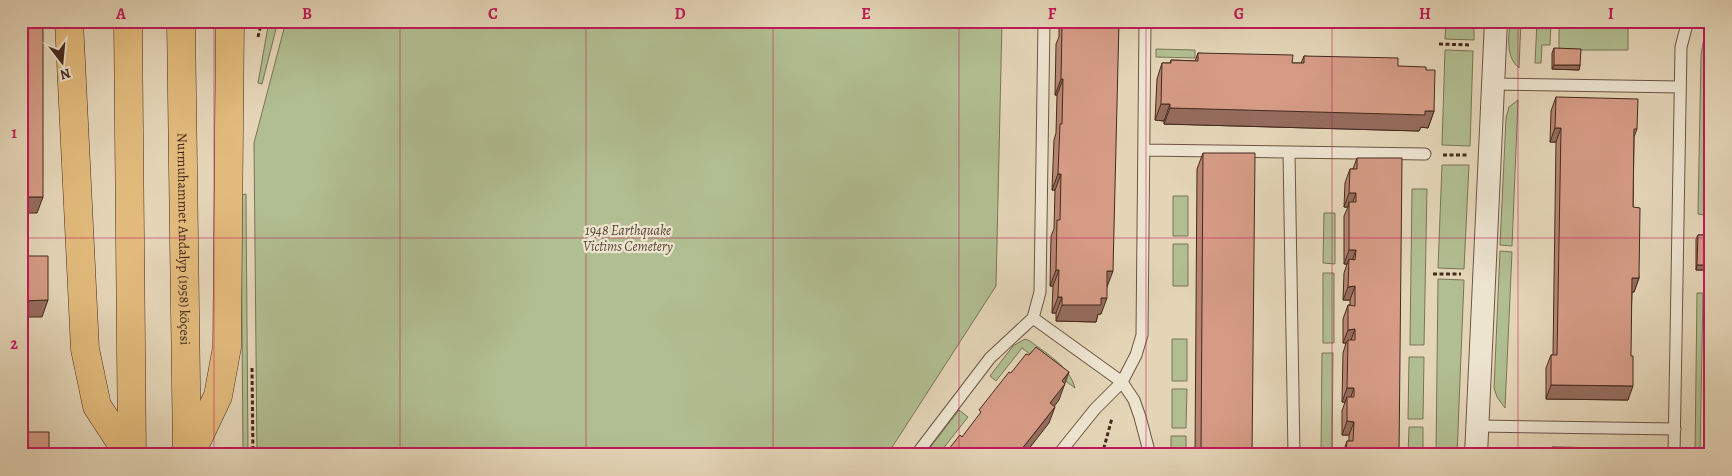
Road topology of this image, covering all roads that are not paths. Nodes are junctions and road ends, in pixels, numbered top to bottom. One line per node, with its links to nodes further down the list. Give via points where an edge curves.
1 (69, 21): 18 (main road, via 84,349 97,406)
2 (128, 21): 18 (main road)
3 (181, 21): 19 (main road, Nurmuhammet Andalyp (1958) köçesi)
4 (230, 21): 19 (main road, via 227,347 218,396)
5 (1044, 21): 14 (lane, via 1040,292)
6 (1145, 21): 11 (lane)
7 (1496, 21): 9 (street)
8 (1689, 21): 10 (lane, via 1681,47)
9 (1492, 84): 10 (lane); 16 (street)
10 (1680, 87): 17 (lane)
11 (1144, 150): 12 (lane); 15 (lane, via 1142,335)
12 (1289, 153): 13 (lane); 23 (lane)
13 (1431, 154)
14 (1033, 318): 15 (lane); 20 (lane, via 990,358)
15 (1122, 382): 21 (lane, via 1095,409); 22 (lane, via 1134,400)
16 (1478, 426): 17 (lane); 24 (street)
17 (1675, 429): 25 (lane)
18 (130, 455)
19 (188, 455)
20 (916, 455)
21 (1058, 455)
22 (1150, 455)
23 (1294, 455)
24 (1476, 455)
25 (1674, 455)

